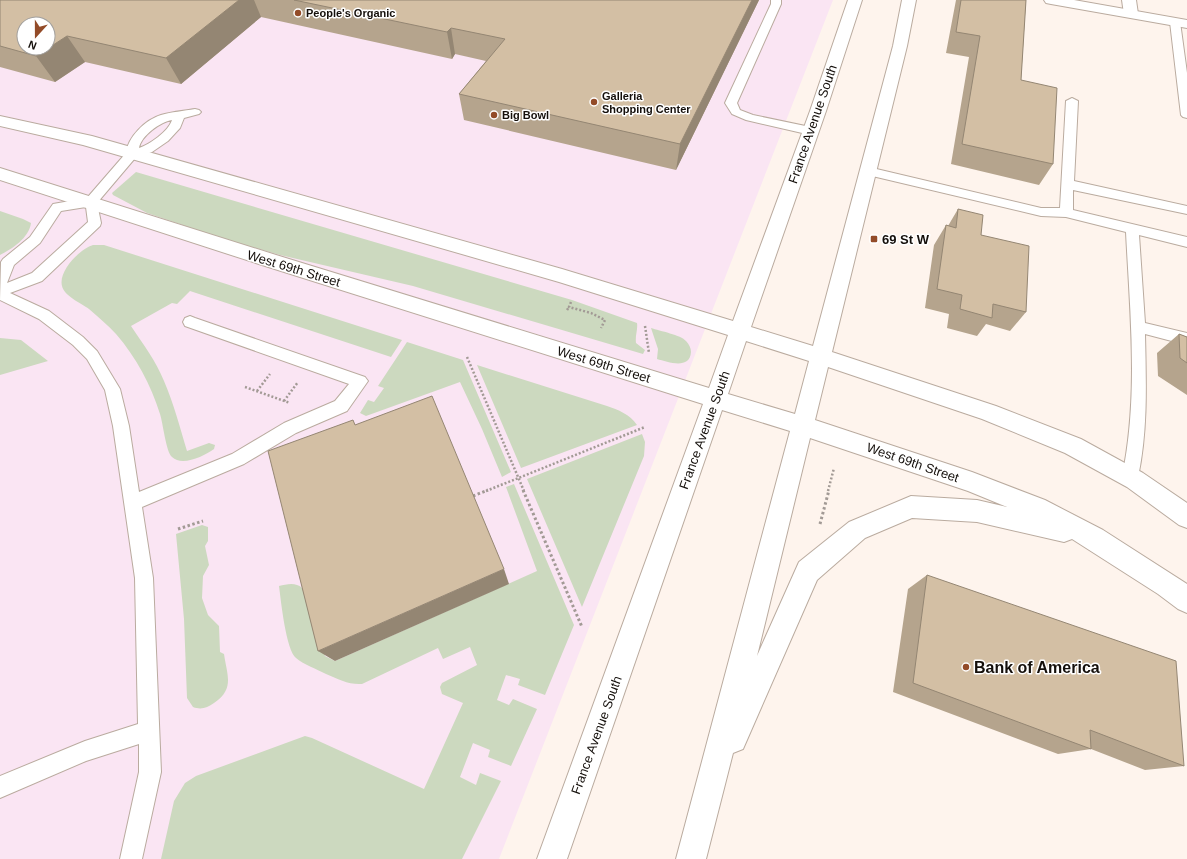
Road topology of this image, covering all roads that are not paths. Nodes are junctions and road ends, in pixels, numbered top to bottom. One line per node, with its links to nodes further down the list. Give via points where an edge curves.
1 (776, 0): 13 (lane, via 731,102 736,112 750,118)
2 (854, 0): 13 (street, France Avenue South)
3 (909, 0): 15 (street)
4 (1051, 0): 6 (street)
5 (1129, 0): 6 (street)
6 (1130, 14): 7 (street)
7 (1181, 23): 11 (lane)
8 (1072, 101): 17 (lane)
9 (195, 112): 10 (lane)
10 (179, 115): 14 (lane, via 176,125 164,138 148,149); 14 (lane, via 163,118 140,135 133,145)
11 (1187, 115)
12 (0, 121): 14 (street, via 86,140)
13 (811, 131): 27 (street, France Avenue South)
14 (132, 154): 18 (lane); 27 (street, via 555,273)
15 (868, 171): 20 (lane, via 1041,212); 29 (street)
16 (0, 174): 18 (street, West 69th Street)
17 (1067, 184): 19 (lane); 20 (lane)
18 (91, 202): 23 (lane, via 57,207 35,240 8,262); 24 (lane, via 95,223 37,277); 30 (street, West 69th Street)
19 (1187, 210)
20 (1066, 214): 21 (lane)
21 (1132, 229): 22 (lane); 26 (lane)
22 (1187, 242)
23 (0, 283)
24 (0, 292): 33 (lane, via 44,315 78,341 94,358 112,389 123,434)
25 (190, 322): 33 (lane, via 360,381 341,406 290,428 238,460)
26 (1138, 327): 28 (lane); 32 (lane, via 1137,422 1135,459)
27 (739, 331): 29 (street); 30 (street, France Avenue South)
28 (1187, 339)
29 (820, 356): 31 (street); 32 (street, via 988,412 1073,446)
30 (715, 399): 31 (street, West 69th Street); 41 (street, France Avenue South)
31 (803, 426): 35 (street, West 69th Street, via 979,485 1037,508); 39 (street)
32 (1130, 478): 34 (street)
33 (133, 503): 37 (lane, via 144,578)
34 (1187, 517)
35 (1094, 538): 36 (street, West 69th Street); 39 (street, via 977,511 911,507 857,530 808,571)
36 (1187, 600)
37 (148, 731): 38 (lane, via 86,752); 40 (lane, via 150,772)
38 (0, 787)
39 (708, 797): 42 (street)
40 (131, 859)
41 (552, 859)
42 (691, 859)

